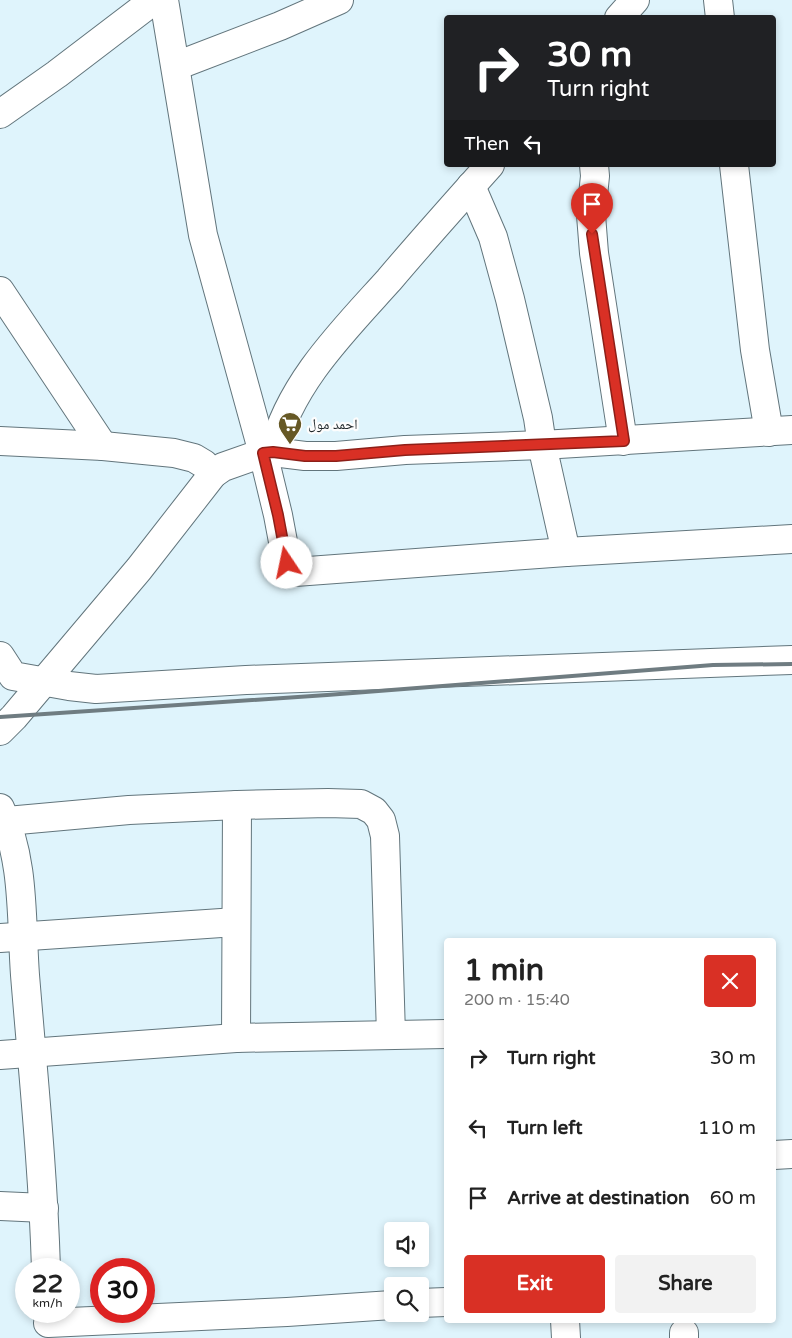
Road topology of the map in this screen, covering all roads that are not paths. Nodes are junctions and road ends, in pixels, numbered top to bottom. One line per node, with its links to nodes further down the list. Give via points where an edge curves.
1 (154, 0): 9 (street)
2 (164, 0): 8 (street)
3 (339, 0): 8 (street)
4 (635, 0): 6 (street)
5 (718, 0): 7 (street)
6 (622, 15)
7 (720, 15)
8 (176, 66): 20 (street, via 202,235)
9 (0, 114)
10 (488, 167): 13 (street)
11 (594, 167): 17 (street, via 591,215 594,252)
12 (734, 167): 15 (street, via 755,350)
13 (471, 186): 18 (street, via 493,237); 20 (street, via 343,331 304,382)
14 (0, 291): 19 (street)
15 (780, 431): 17 (street)
16 (0, 441): 19 (street)
17 (624, 441): 18 (street)
18 (542, 445): 20 (street, via 336,456); 23 (street)
19 (103, 446): 21 (street, via 194,458)
20 (268, 453): 21 (street, via 223,467); 23 (street, via 287,563 295,572)
21 (213, 474): 26 (street)
22 (792, 539): 23 (street)
23 (566, 552)
24 (792, 660): 26 (street, via 246,680 96,689)
25 (4, 669): 26 (street)
26 (44, 682): 27 (street)
27 (0, 731)
28 (237, 805): 29 (street); 30 (street); 33 (street, via 361,804 374,811 381,820 385,836)
29 (3, 814): 31 (street, via 15,854 20,890)
30 (236, 922): 31 (street); 34 (street)
31 (11, 938): 35 (street)
32 (444, 1034): 33 (street)
33 (391, 1035): 34 (street)
34 (236, 1038): 35 (street)
35 (32, 1053): 36 (street); 40 (street)
36 (0, 1055)
37 (792, 1154): 38 (street)
38 (776, 1155)
39 (0, 1206): 40 (street)
40 (44, 1208): 41 (street)
41 (46, 1258)
42 (444, 1302): 43 (street)
43 (429, 1303)
44 (384, 1306): 46 (street)
45 (564, 1323): 47 (street)
46 (48, 1324)
47 (566, 1338)

